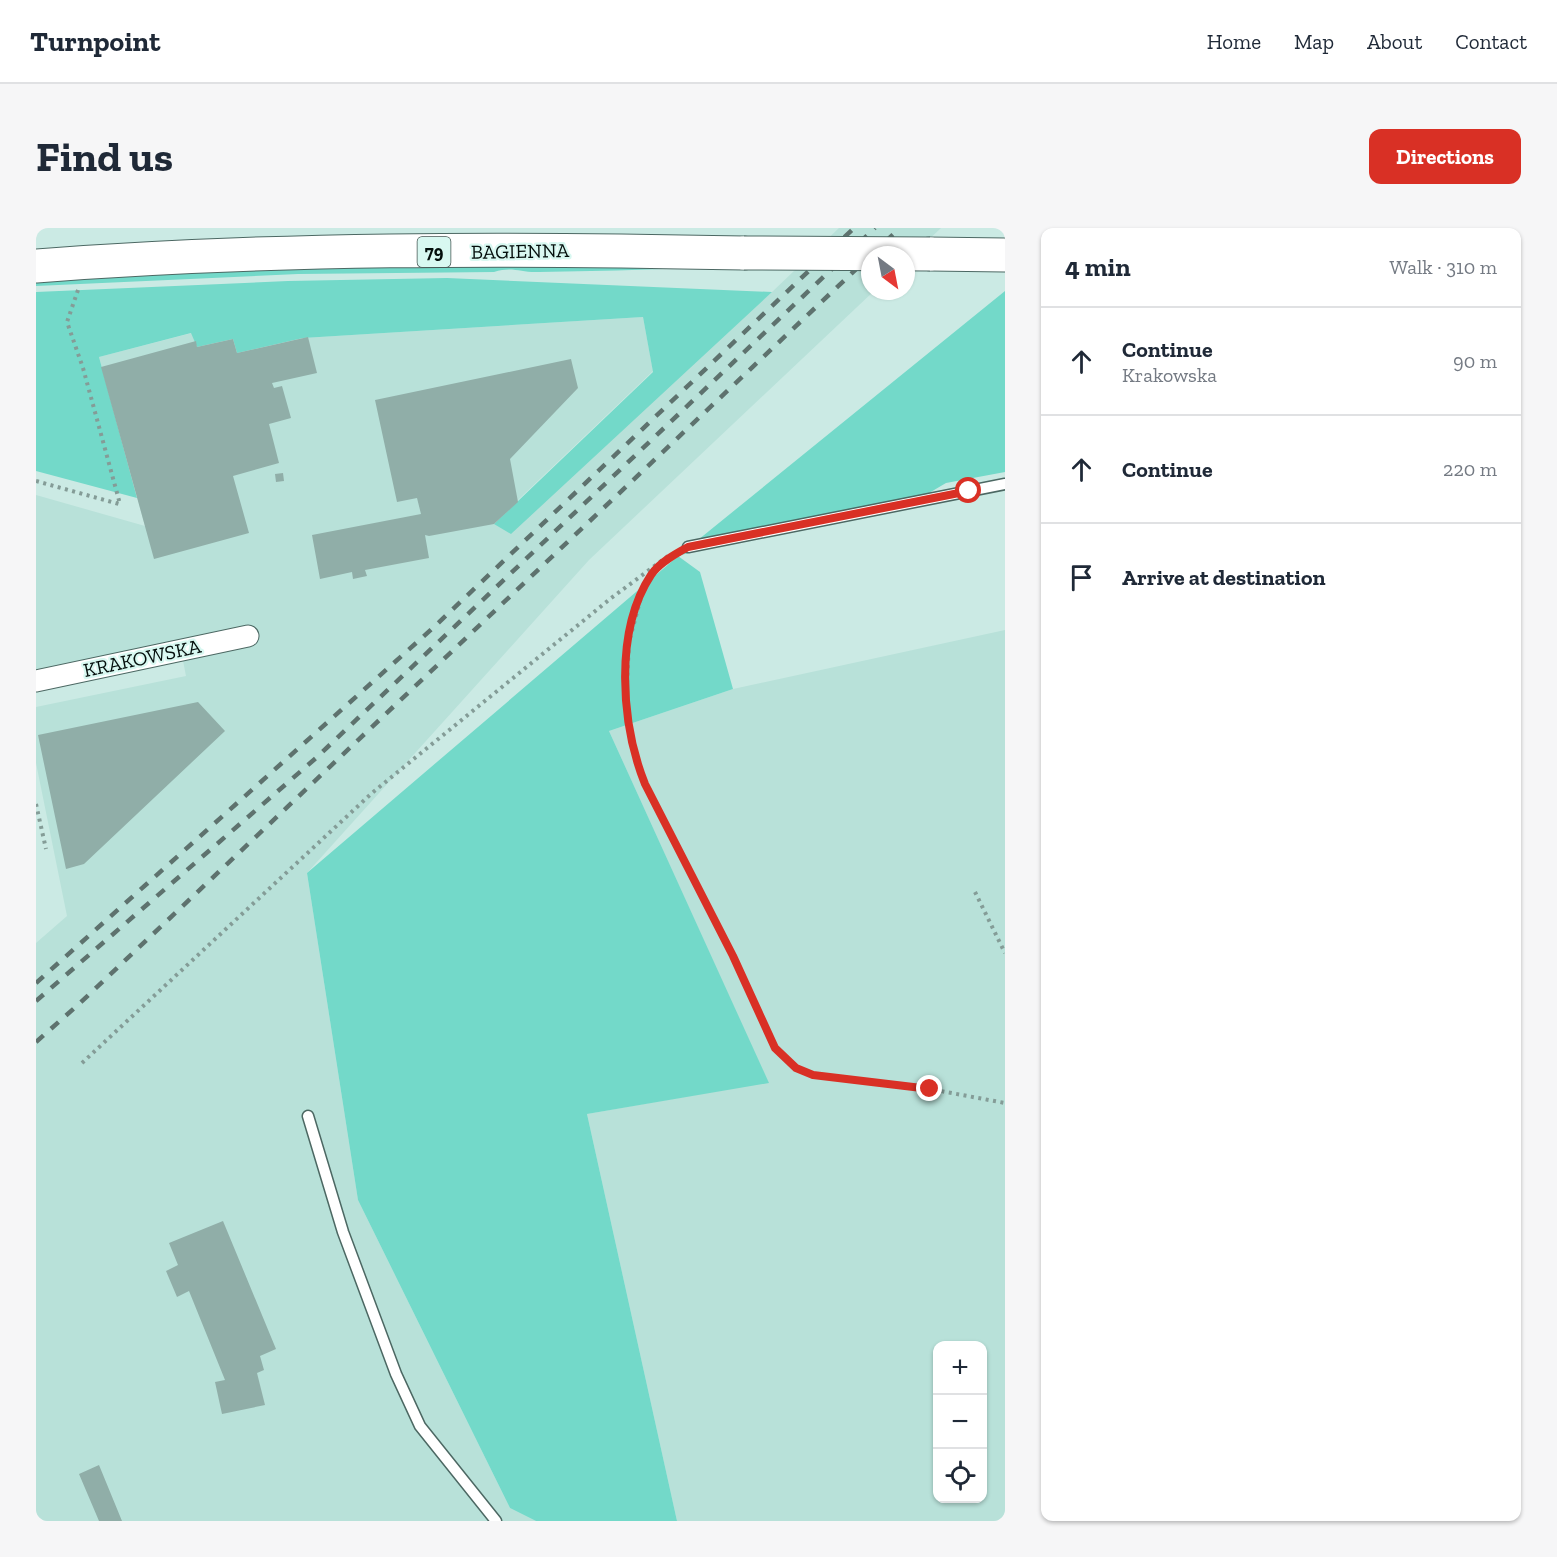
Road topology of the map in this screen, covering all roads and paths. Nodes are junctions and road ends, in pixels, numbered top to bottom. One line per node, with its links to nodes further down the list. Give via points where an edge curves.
1 (990, 255): 2 (main road, BAGIENNA / 79, bridge, via 596,250 294,254)
2 (36, 266)
3 (79, 287): 4 (path, via 67,322 120,504)
4 (36, 480)
5 (1005, 484): 6 (lane)
6 (688, 547): 13 (path, via 610,599 372,793); 14 (path, via 652,573 640,599 629,642 628,731 645,784 775,1048 796,1068 813,1075 930,1089)
7 (248, 636): 8 (street, KRAKOWSKA)
8 (36, 681)
9 (36, 804): 10 (path)
10 (46, 849)
11 (975, 892): 12 (path)
12 (1005, 953)
13 (82, 1063)
14 (1005, 1103)
15 (308, 1116): 16 (lane, via 343,1232 396,1374 420,1426)
16 (496, 1521)

